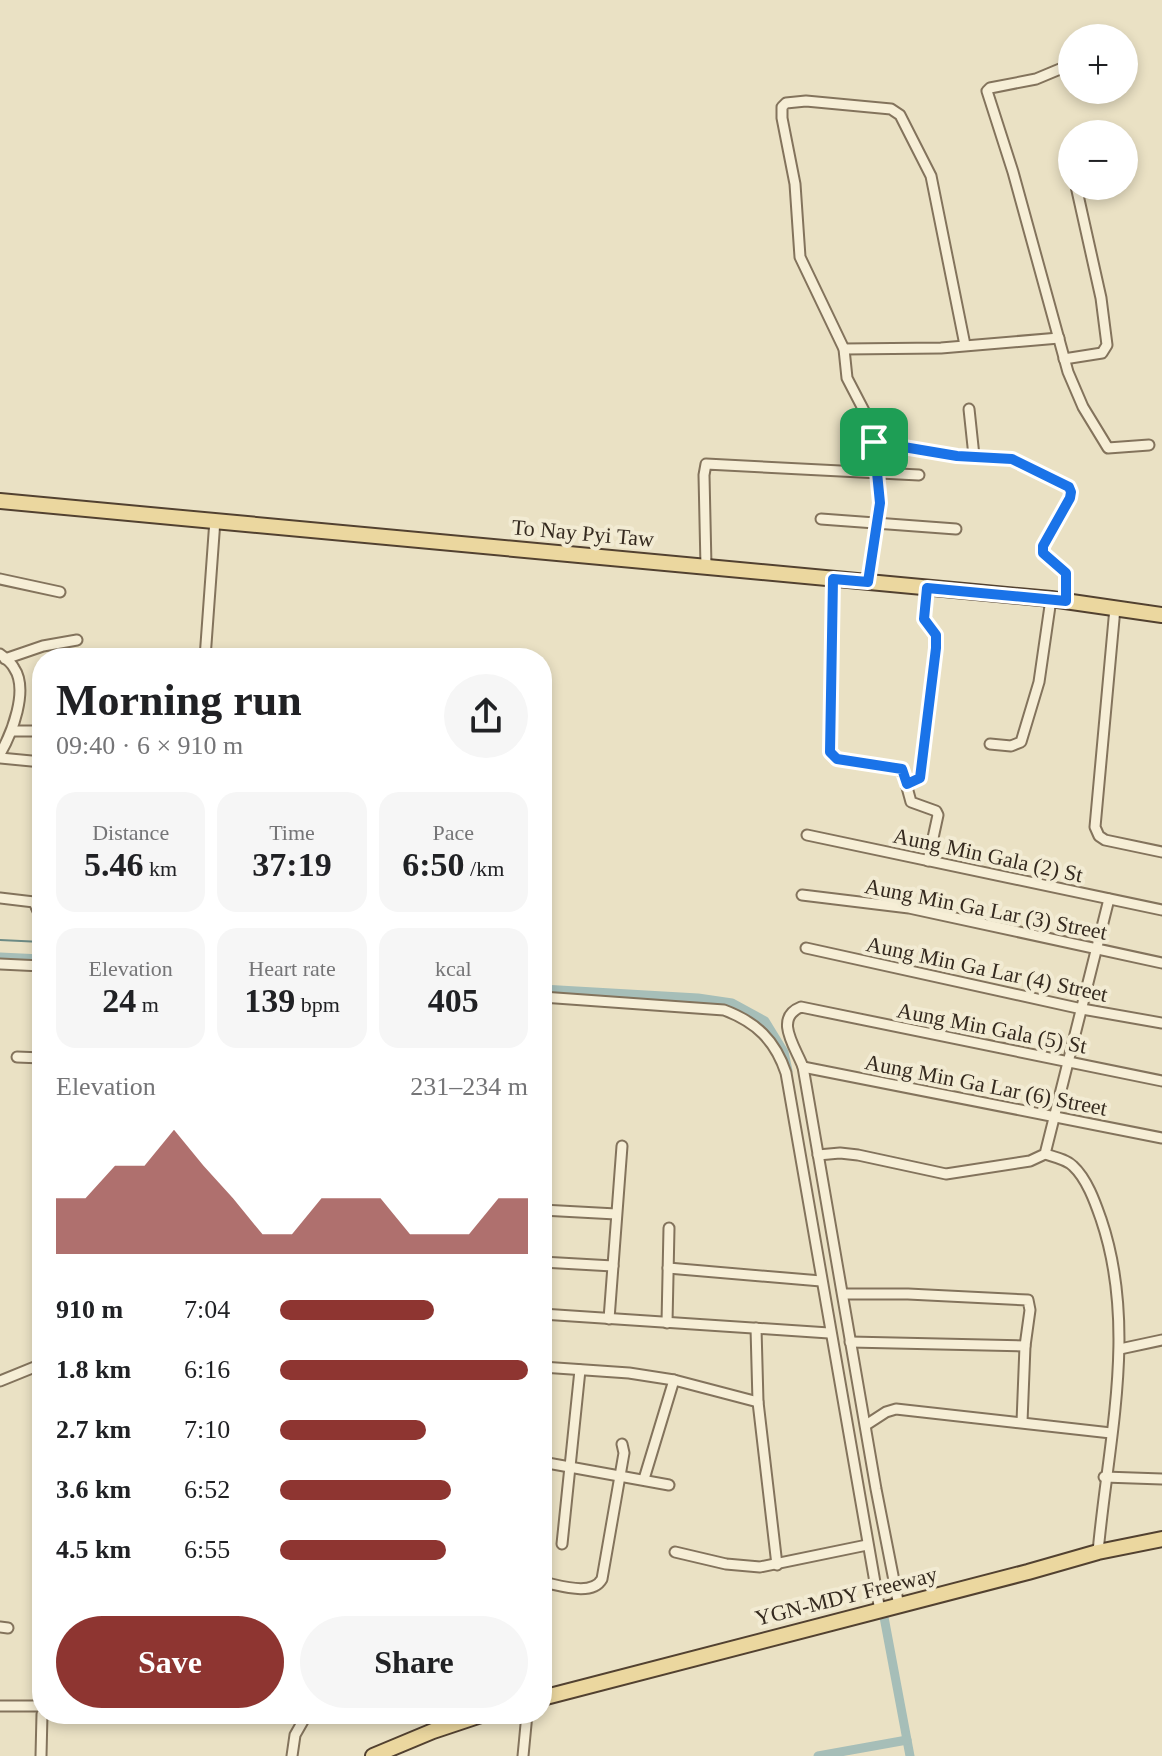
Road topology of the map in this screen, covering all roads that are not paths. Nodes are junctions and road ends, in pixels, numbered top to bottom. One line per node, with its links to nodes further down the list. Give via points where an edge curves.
1 (1058, 70): 3 (street, via 987,91)
2 (1079, 200): 6 (street, via 1107,349)
3 (1059, 338): 4 (street); 6 (street)
4 (965, 345): 5 (street); 5 (street, via 931,176 900,115 891,109 786,103 782,118 795,184 800,257)
5 (844, 349): 8 (street, via 847,378)
6 (1064, 359): 9 (street, via 1083,407 1108,448)
7 (969, 409): 10 (street)
8 (874, 442): 10 (street); 11 (street)
9 (1149, 445)
10 (974, 456): 24 (street, via 1012,459 1069,487 1070,498 1043,546 1043,553 1066,573)
11 (877, 473): 12 (street); 16 (street); 18 (street, via 706,464)
12 (919, 475)
13 (0, 501): 15 (main road, To Nay Pyi Taw)
14 (821, 519): 16 (street)
15 (215, 520): 18 (main road, To Nay Pyi Taw); 30 (street)
16 (878, 523): 17 (street); 21 (street)
17 (956, 529)
18 (706, 566): 20 (main road, To Nay Pyi Taw)
19 (0, 579): 23 (street)
20 (833, 579): 21 (main road, To Nay Pyi Taw); 38 (street, via 830,752 837,759 902,769)
21 (868, 582): 22 (main road, To Nay Pyi Taw)
22 (927, 588): 24 (main road, To Nay Pyi Taw); 38 (street, via 924,619 936,635 936,648 920,778)
23 (60, 592)
24 (1058, 600): 25 (main road, To Nay Pyi Taw); 35 (street, via 1021,742)
25 (1115, 608): 26 (main road, To Nay Pyi Taw); 40 (street, via 1095,827 1105,840)
26 (1162, 615)
27 (77, 640): 28 (street)
28 (43, 646): 29 (street)
29 (36, 648)
30 (206, 648)
31 (32, 649): 32 (street)
32 (3, 657): 33 (street, via 18,680)
33 (12, 731): 34 (street); 36 (street)
34 (32, 731)
35 (990, 744)
36 (0, 756): 37 (street)
37 (32, 761)
38 (907, 784): 41 (street, via 911,802 938,815)
39 (807, 835): 41 (street, Aung Min Gala (2) St)
40 (1162, 852)
41 (928, 861): 44 (street, Aung Min Gala (2) St)
42 (802, 895): 47 (street, Aung Min Ga Lar (3) Street, via 909,908)
43 (0, 898): 45 (street)
44 (1109, 899): 46 (street, Aung Min Gala (2) St); 47 (street)
45 (32, 902)
46 (1162, 910)
47 (1096, 947): 49 (street, Aung Min Ga Lar (3) Street); 53 (street)
48 (806, 948): 53 (street, Aung Min Ga Lar (4) Street)
49 (1162, 963)
50 (0, 964): 51 (street)
51 (32, 966)
52 (552, 998): 71 (street, via 709,1007 739,1015 763,1031 786,1073)
53 (1082, 1009): 54 (street, Aung Min Ga Lar (4) Street); 57 (street)
54 (1162, 1023)
55 (17, 1057): 56 (street)
56 (32, 1058)
57 (1069, 1062): 58 (street, Aung Min Gala (5) St, via 797,1008 786,1025); 59 (street, Aung Min Gala (5) St); 60 (street)
58 (803, 1067): 60 (street, Aung Min Ga Lar (6) Street); 64 (street)
59 (1162, 1081)
60 (1055, 1117): 61 (street, Aung Min Ga Lar (6) Street); 63 (street)
61 (1162, 1138)
62 (622, 1146): 66 (street)
63 (1045, 1154): 64 (street, via 946,1174 858,1155); 81 (street, via 1073,1166 1094,1199 1113,1264)
64 (818, 1155): 72 (street)
65 (552, 1211): 66 (street)
66 (616, 1214): 69 (street)
67 (669, 1228): 70 (street)
68 (552, 1263): 69 (street)
69 (613, 1266): 74 (street)
70 (668, 1268): 71 (street); 75 (street)
71 (821, 1281): 77 (street)
72 (844, 1294): 79 (street); 80 (street, via 1026,1299 1030,1310)
73 (552, 1315): 74 (street)
74 (609, 1319): 75 (street)
75 (667, 1323): 76 (street)
76 (756, 1328): 77 (street); 87 (street)
77 (829, 1333): 101 (street)
78 (1162, 1340): 81 (street)
79 (850, 1342): 80 (street); 89 (street)
80 (1025, 1346): 88 (street)
81 (1120, 1349): 90 (street)
82 (32, 1368): 86 (street)
83 (552, 1368): 84 (street)
84 (580, 1370): 85 (street); 93 (street)
85 (674, 1380): 87 (street); 96 (street)
86 (0, 1381)
87 (758, 1402): 104 (street)
88 (1022, 1422): 89 (street, via 896,1409); 90 (street)
89 (866, 1425): 106 (street)
90 (1111, 1433): 95 (street)
91 (622, 1444): 94 (street)
92 (552, 1463): 93 (street)
93 (571, 1466): 94 (street); 100 (street)
94 (621, 1474): 96 (street); 105 (street, via 599,1586)
95 (1104, 1477): 97 (street); 103 (street)
96 (644, 1479): 98 (street)
97 (1162, 1479)
98 (669, 1485)
99 (1162, 1539): 103 (main road, YGN-MDY Freeway)
100 (562, 1544)
101 (867, 1545): 104 (street); 107 (street)
102 (675, 1552): 104 (street, via 735,1565)
103 (1098, 1552): 106 (main road, YGN-MDY Freeway)
104 (777, 1565)
105 (552, 1583)
106 (899, 1606): 107 (main road, YGN-MDY Freeway)
107 (880, 1611): 108 (main road, YGN-MDY Freeway)
108 (552, 1695)
109 (0, 1706): 110 (street)
110 (32, 1706)
111 (42, 1724): 115 (street)
112 (301, 1724): 116 (street)
113 (454, 1724): 117 (main road)
114 (526, 1724): 118 (street)
115 (41, 1756)
116 (292, 1756)
117 (373, 1756)
118 (523, 1756)

